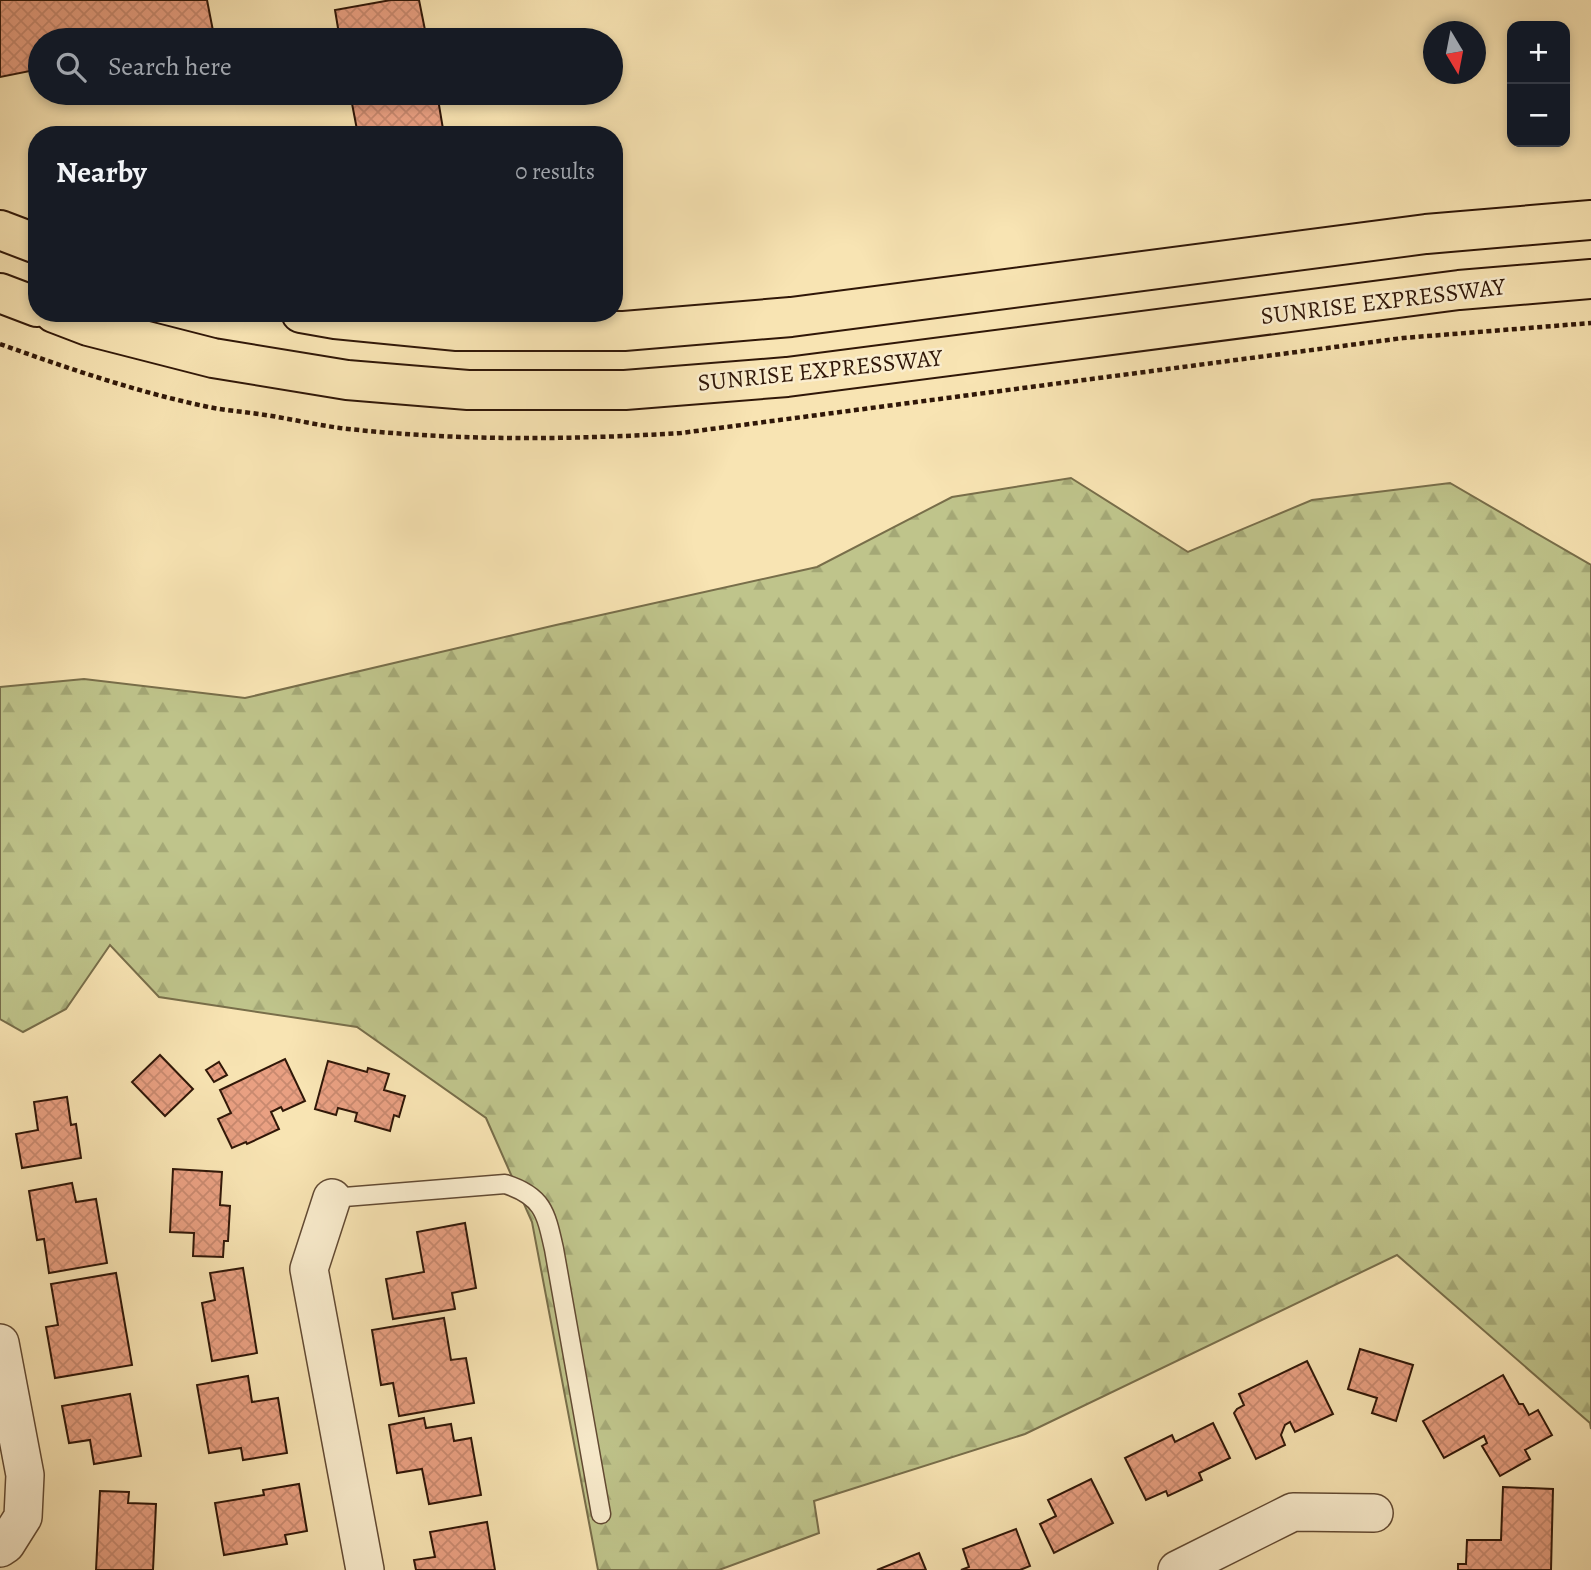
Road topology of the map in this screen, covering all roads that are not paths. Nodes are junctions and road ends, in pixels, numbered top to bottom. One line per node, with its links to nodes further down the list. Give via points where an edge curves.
1 (1591, 220): 8 (highway, via 1426,234 791,317 624,331 457,331)
2 (0, 230): 3 (highway)
3 (28, 241)
4 (1591, 279): 7 (highway, SUNRISE EXPRESSWAY, via 1459,290 787,377 625,390 468,390 348,380 214,358)
5 (0, 293): 6 (highway)
6 (28, 304)
7 (78, 322)
8 (366, 322)
9 (332, 1198): 12 (lane, via 505,1184 536,1199 547,1219 554,1249); 14 (street, via 309,1269)
10 (0, 1343): 13 (street, via 25,1475 23,1517)
11 (1374, 1513): 15 (street, via 1293,1512)
12 (601, 1514)
13 (0, 1548)
14 (365, 1570)
15 (1177, 1570)

